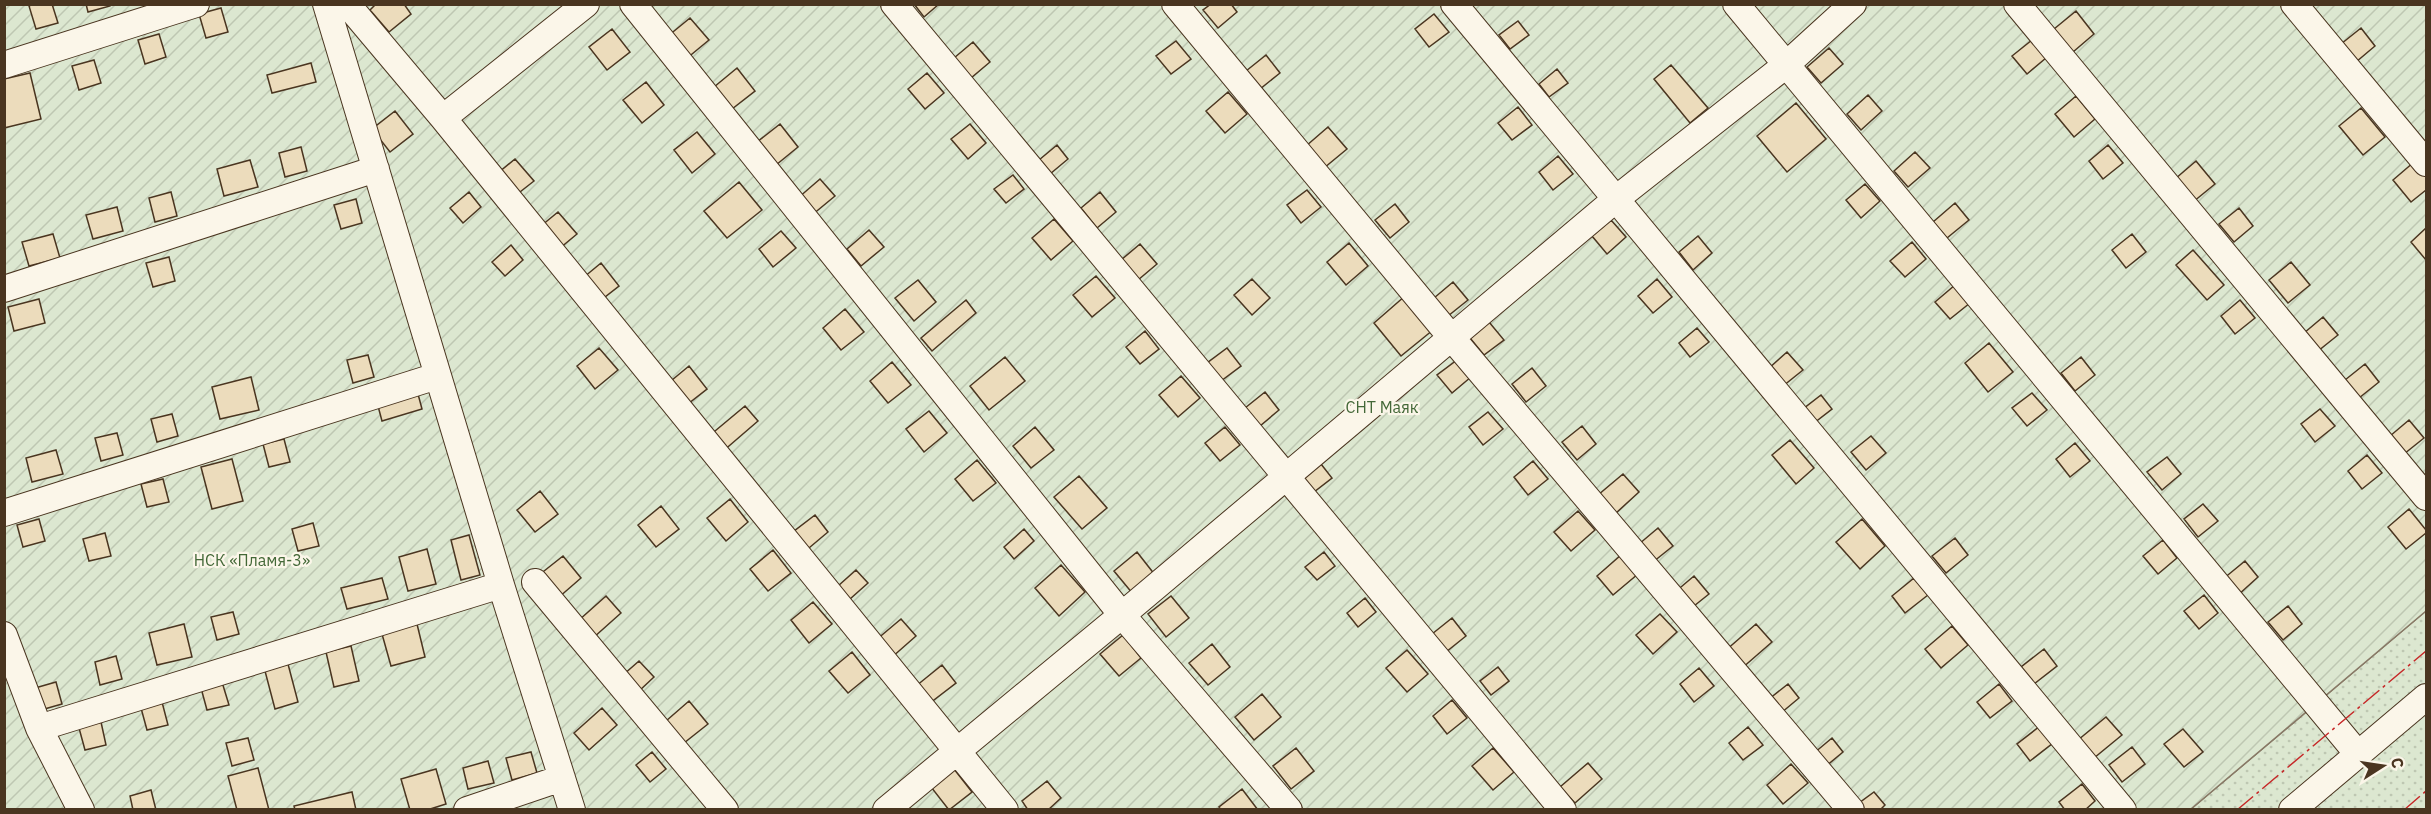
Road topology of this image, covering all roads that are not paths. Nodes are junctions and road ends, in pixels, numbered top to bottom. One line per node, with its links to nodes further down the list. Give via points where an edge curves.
1 (196, 4): 13 (street)
2 (327, 4): 17 (street)
3 (347, 4): 15 (street)
4 (586, 4): 15 (street)
5 (633, 4): 27 (street)
6 (894, 4): 22 (street)
7 (1175, 4): 20 (street)
8 (1454, 4): 18 (street)
9 (1736, 4): 14 (street)
10 (1853, 4): 14 (street)
11 (2017, 4): 23 (street)
12 (2294, 4): 16 (street)
13 (4, 65)
14 (1786, 65): 18 (street); 32 (street)
15 (443, 118): 31 (street)
16 (2427, 163)
17 (376, 169): 19 (street); 21 (street)
18 (1616, 200): 20 (street); 43 (street)
19 (4, 289)
20 (1451, 337): 22 (street); 42 (street)
21 (437, 376): 24 (street); 26 (street)
22 (1285, 477): 27 (street); 41 (street)
23 (2427, 498)
24 (4, 513)
25 (536, 582): 37 (street)
26 (501, 585): 30 (street); 33 (street)
27 (1122, 615): 31 (street); 40 (street)
28 (4, 635): 30 (street)
29 (2427, 697): 32 (street)
30 (39, 728): 34 (street)
31 (957, 751): 38 (street); 39 (street)
32 (2357, 753): 44 (street)
33 (562, 778): 35 (street); 36 (street)
34 (81, 810)
35 (467, 810)
36 (572, 810)
37 (725, 810)
38 (886, 810)
39 (1005, 810)
40 (1289, 810)
41 (1563, 810)
42 (1851, 810)
43 (2123, 810)
44 (2292, 810)

